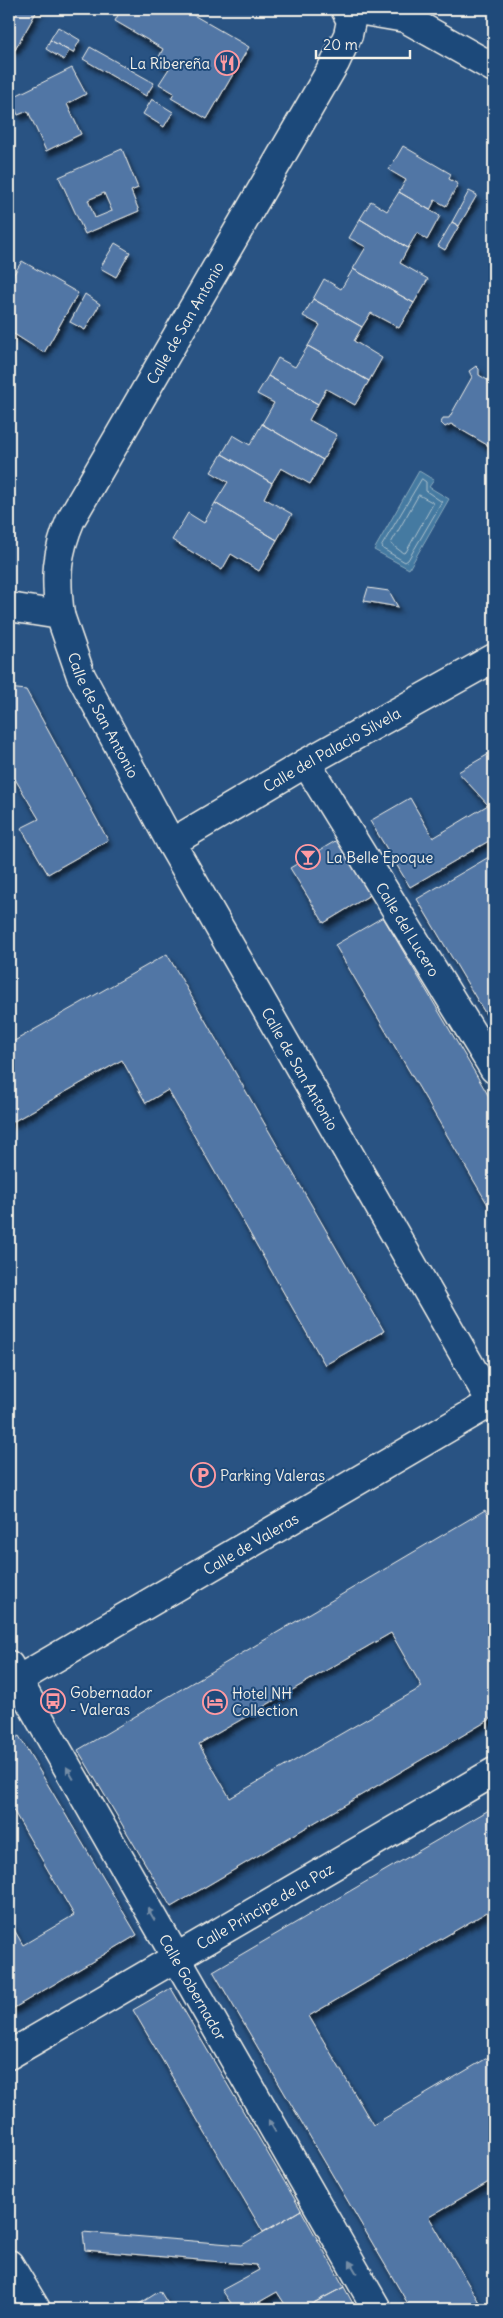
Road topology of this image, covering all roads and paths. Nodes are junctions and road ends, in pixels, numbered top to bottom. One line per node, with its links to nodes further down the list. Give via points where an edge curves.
1 (345, 9): 5 (street, Calle de San Antonio, via 351,21 335,63 71,519 58,555 56,582)
2 (352, 9): 3 (street, via 405,18)
3 (494, 68)
4 (9, 606): 5 (street)
5 (60, 615): 8 (street, Calle de San Antonio, via 80,676)
6 (494, 658): 7 (street, Calle del Palacio Silvela)
7 (306, 763): 8 (street, Calle del Palacio Silvela); 9 (street, Calle del Lucero)
8 (171, 843): 10 (street, Calle de San Antonio)
9 (494, 1069)
10 (493, 1405): 11 (street, Calle de Valeras)
11 (12, 1677): 13 (street, Calle Gobernador, one-way to 11)
12 (494, 1772): 13 (street, Calle Príncipe de la Paz)
13 (175, 1956): 14 (street, Calle Príncipe de la Paz); 17 (street, Calle Gobernador, one-way to 13)
14 (9, 2055)
15 (9, 2264): 16 (street)
16 (36, 2309)
17 (377, 2309)

